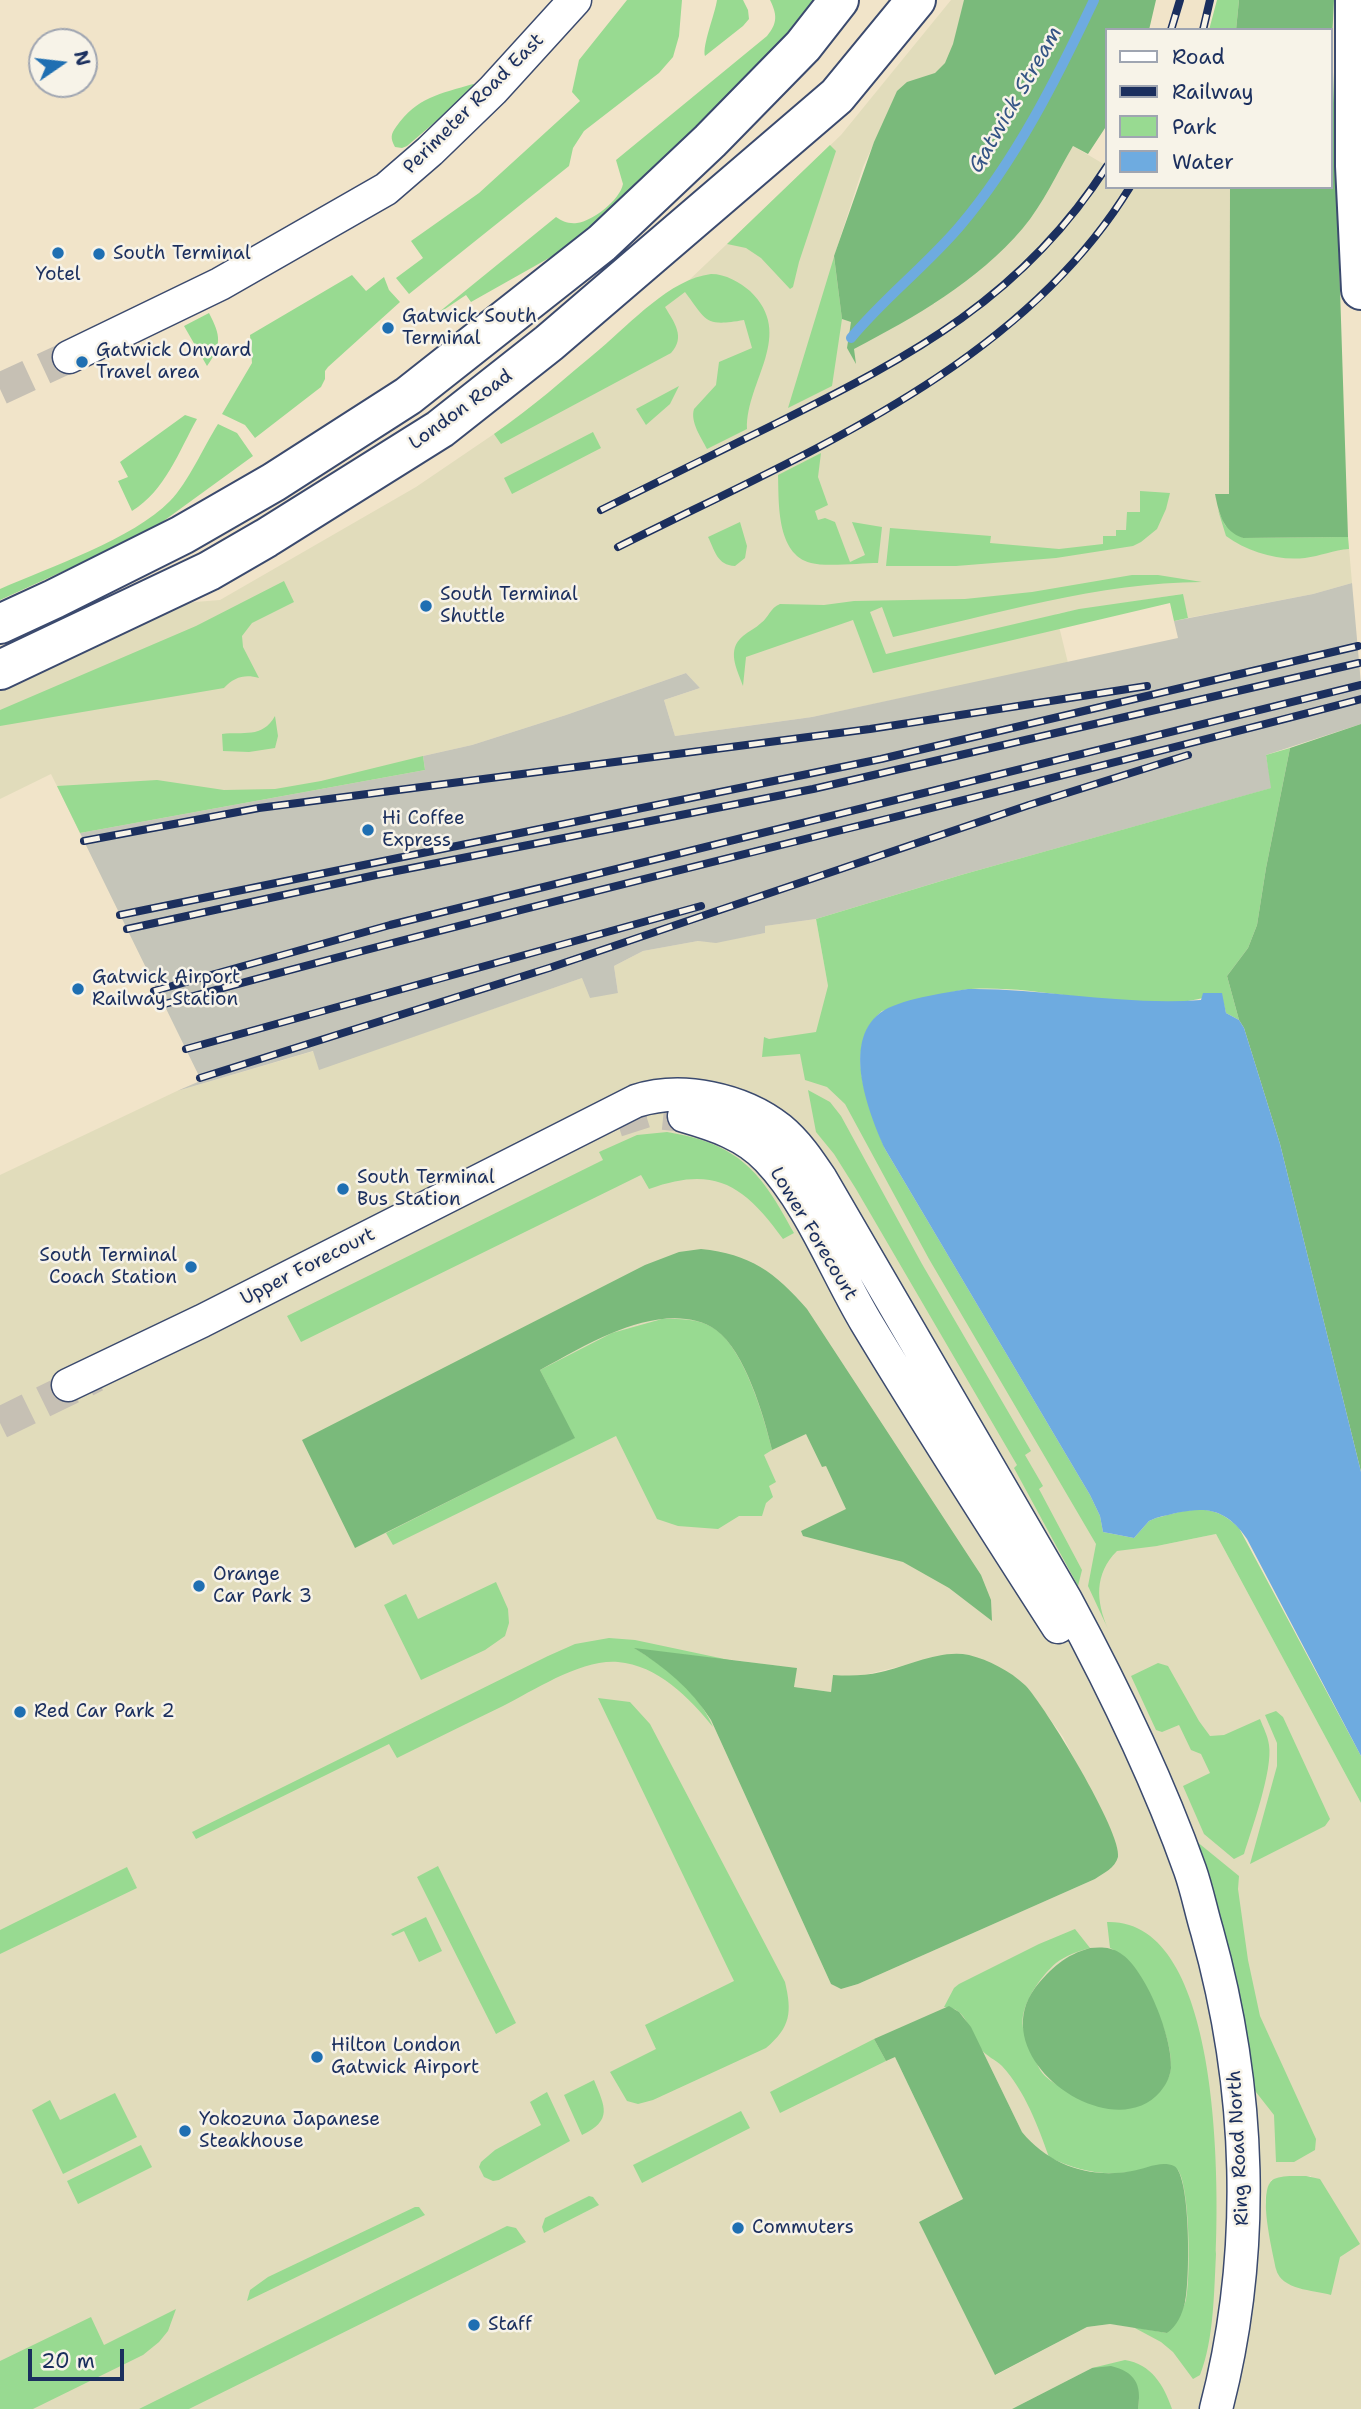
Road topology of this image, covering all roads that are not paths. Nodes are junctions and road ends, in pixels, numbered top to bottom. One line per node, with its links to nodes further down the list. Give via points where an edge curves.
1 (575, 0): 6 (street, Perimeter Road East, via 493,90 386,188 220,284)
2 (839, 0): 7 (main road, via 803,46 602,243 408,396 194,528)
3 (916, 0): 8 (main road, London Road, via 837,96 549,343 440,429 209,571)
4 (1355, 0): 5 (main road)
5 (1361, 290)
6 (69, 357)
7 (0, 624)
8 (0, 670)
9 (684, 1116): 11 (street, Lower Forecourt, via 734,1134 767,1158 787,1182 938,1442)
10 (68, 1385): 11 (street, Upper Forecourt, via 636,1101 664,1095 731,1103 780,1129 821,1179 1090,1645)
11 (1132, 1735): 12 (street, Ring Road North, via 1191,1872 1231,2026 1243,2145 1243,2248 1235,2318)
12 (1216, 2409)

